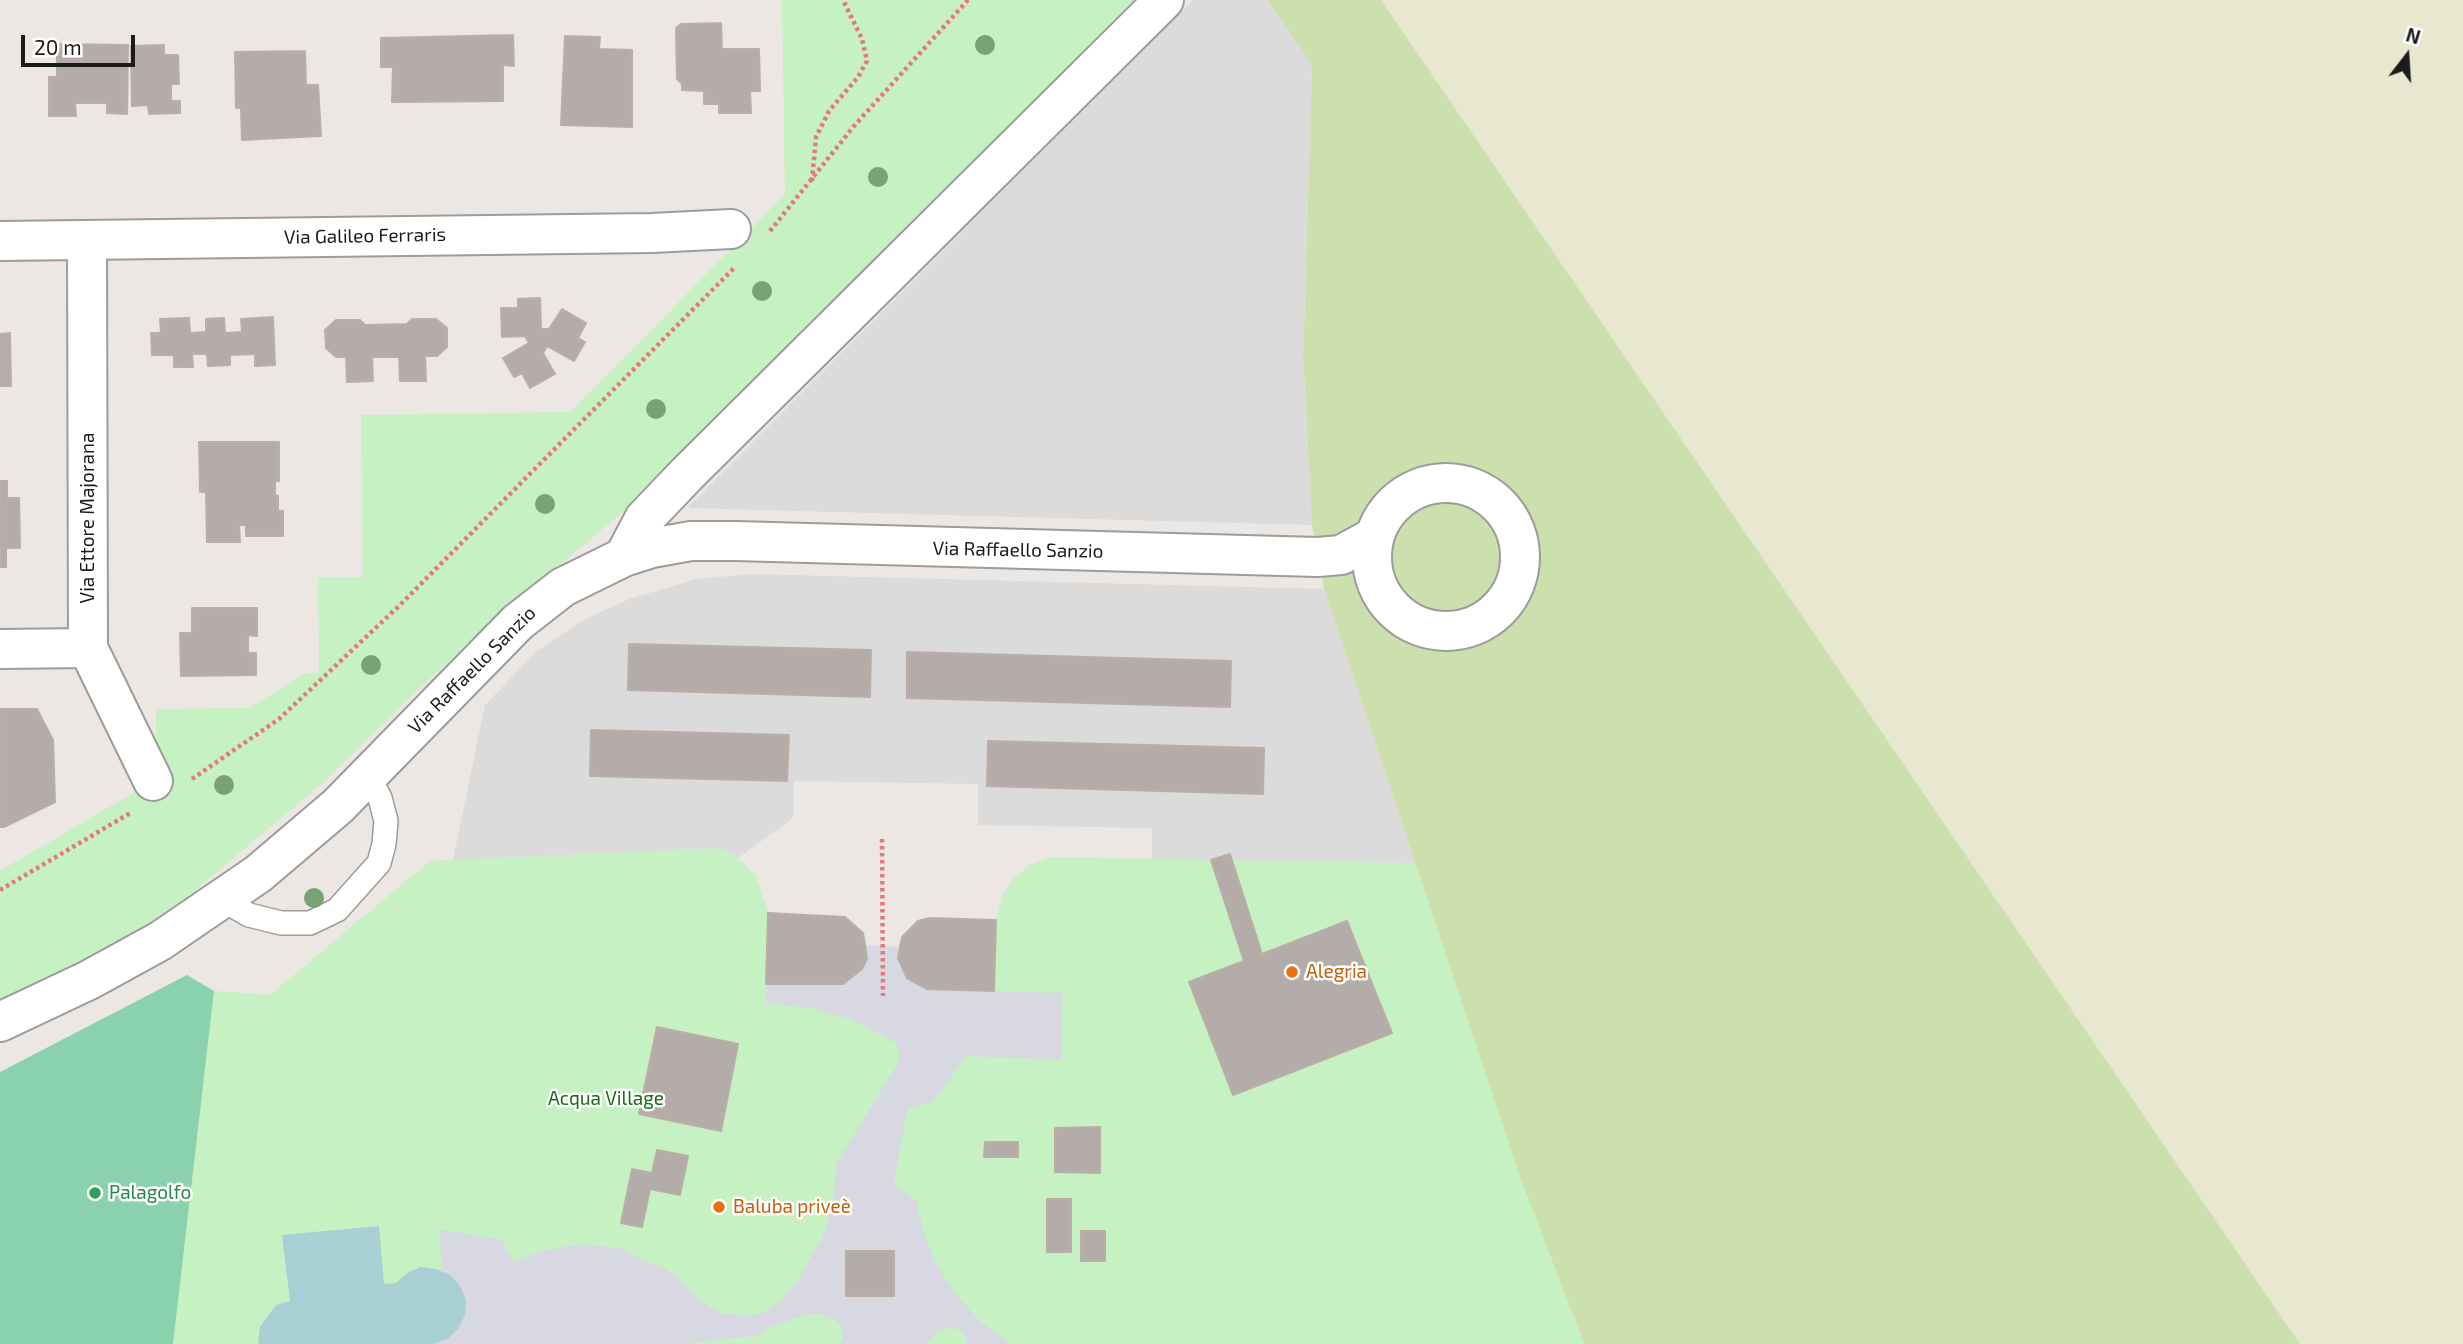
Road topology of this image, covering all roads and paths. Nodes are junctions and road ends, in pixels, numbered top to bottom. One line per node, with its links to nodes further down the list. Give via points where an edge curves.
1 (843, 0): 4 (path, via 867,61 829,111 816,137)
2 (968, 0): 4 (path, via 854,126)
3 (1164, 0): 9 (street, via 687,474 644,519)
4 (812, 181): 7 (path)
5 (87, 240): 6 (street, Via Galileo Ferraris); 7 (street, Via Galileo Ferraris, via 652,233); 12 (street, Via Ettore Majorana)
6 (0, 241)
7 (746, 241): 15 (path, via 400,605 299,700 229,755)
8 (1374, 537): 10 (street, Via Raffaello Sanzio, via 1341,555); 11 (street); 11 (street, via 1396,502 1414,490 1456,483 1494,500 1518,536 1521,556 1510,597 1478,625 1458,631 1437,631 1398,614)
9 (624, 557): 10 (street, Via Raffaello Sanzio, via 691,541); 14 (street, Via Raffaello Sanzio, via 539,604)
10 (1318, 557): 11 (street, Via Raffaello Sanzio)
11 (1375, 579)
12 (88, 648): 13 (street); 15 (street, Via Ettore Majorana)
13 (0, 649)
14 (368, 775): 18 (street, Via Raffaello Sanzio, via 338,806); 18 (lane, via 383,810 384,844 379,863 337,910 310,923 281,923 249,915)
15 (158, 791): 17 (path)
16 (883, 839): 19 (path)
17 (0, 890)
18 (223, 900): 20 (street, Via Raffaello Sanzio, via 113,967)
19 (883, 996)
20 (0, 1022)

